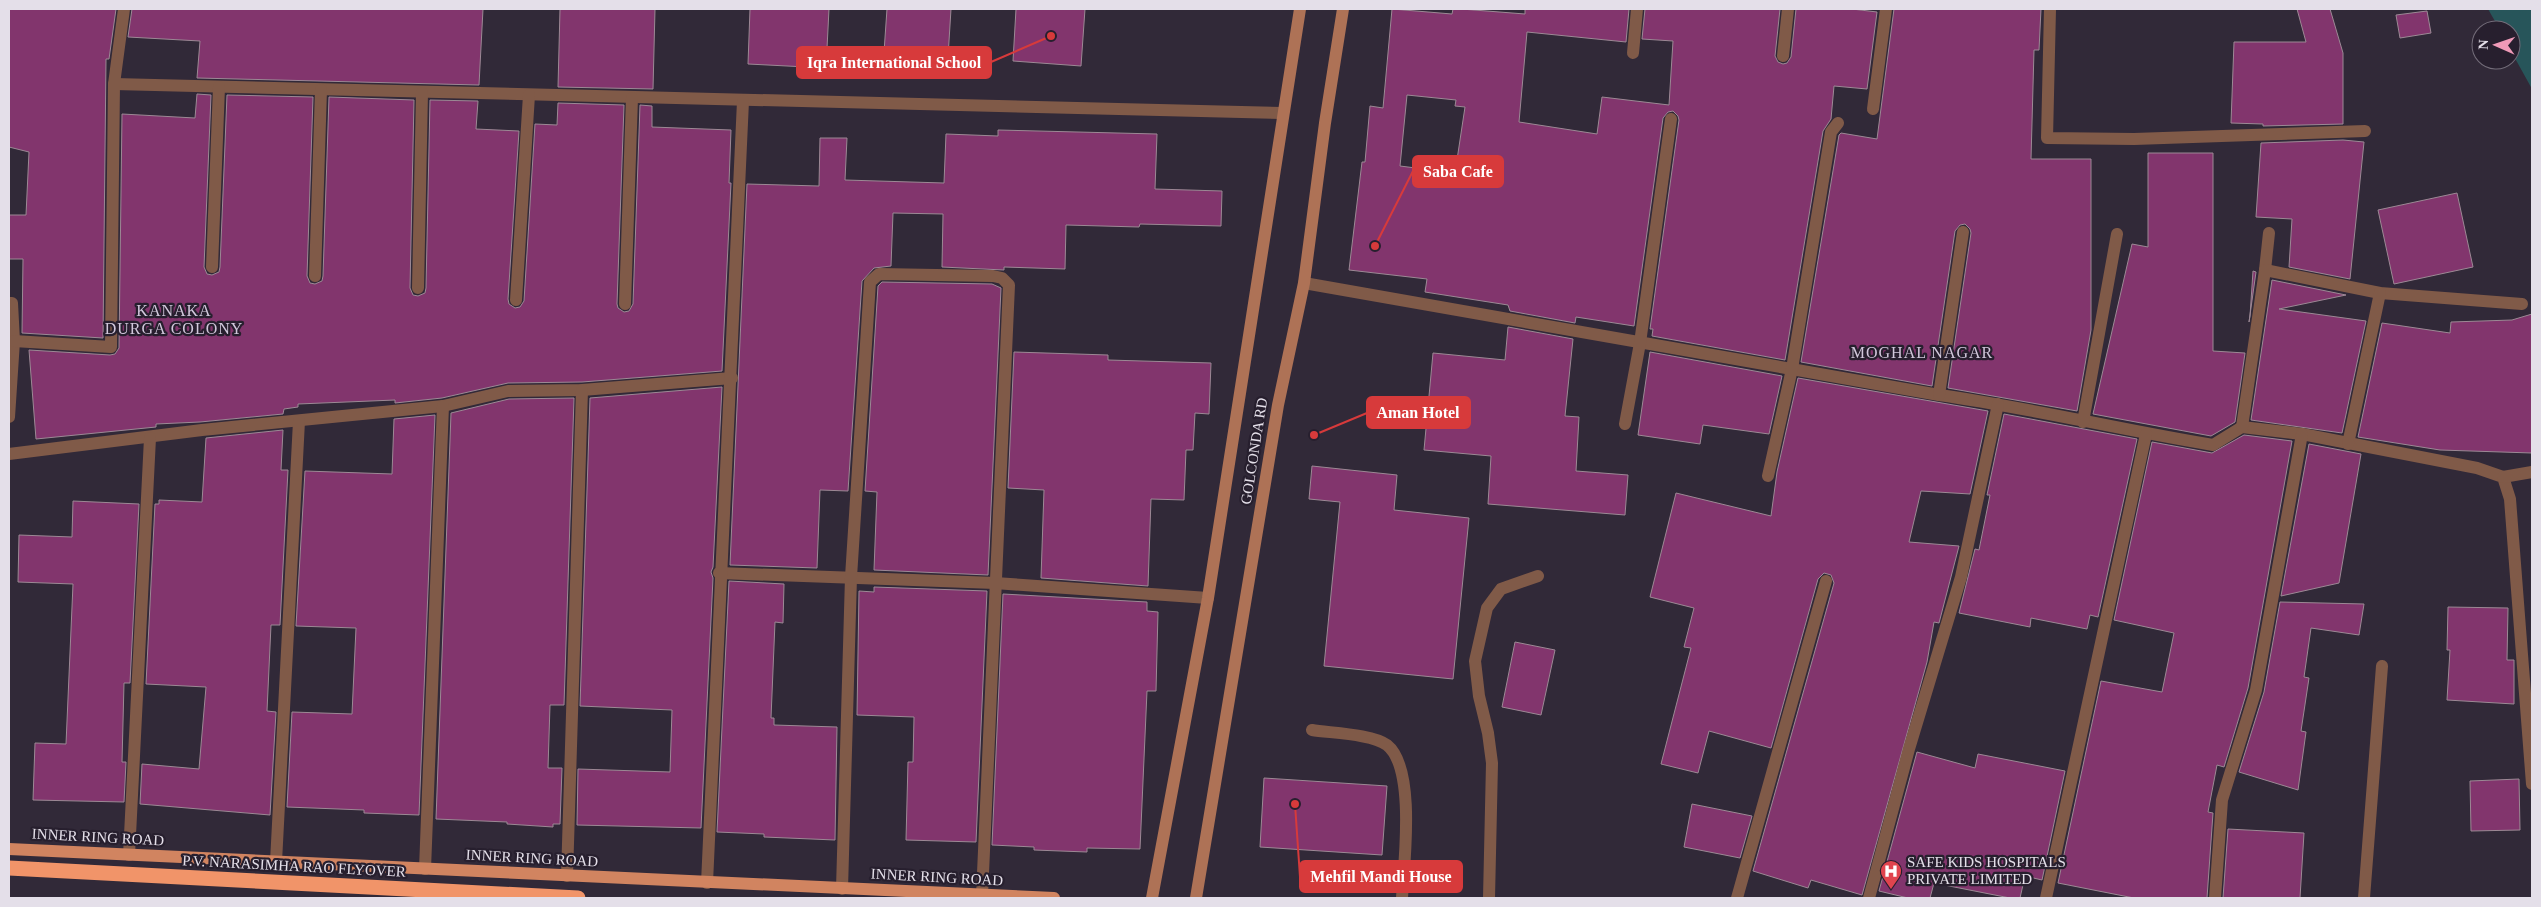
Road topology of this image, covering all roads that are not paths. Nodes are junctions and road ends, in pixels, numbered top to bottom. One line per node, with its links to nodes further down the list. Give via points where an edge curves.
1 (124, 9): 10 (street)
2 (1300, 9): 18 (main road, GOLCONDA RD)
3 (1344, 9): 28 (main road, GOLCONDA RD)
4 (1637, 9): 8 (street)
5 (1788, 9): 9 (street)
6 (1886, 9): 17 (street)
7 (2050, 9): 21 (street, via 2047,138 2134,139)
8 (1633, 53)
9 (1783, 56)
10 (114, 84): 11 (street); 35 (street, via 111,347)
11 (219, 87): 12 (street); 25 (street)
12 (321, 90): 13 (street); 27 (street)
13 (422, 93): 14 (street); 29 (street)
14 (529, 96): 15 (street); 31 (street)
15 (632, 98): 16 (street); 33 (street)
16 (743, 101): 18 (street); 38 (street)
17 (1873, 109)
18 (1282, 113): 61 (main road, GOLCONDA RD)
19 (1672, 119): 36 (street)
20 (1838, 123): 37 (street, via 1831,132)
21 (2365, 132)
22 (1963, 232): 40 (street)
23 (2117, 234): 45 (street)
24 (2269, 234): 26 (street)
25 (212, 266)
26 (2265, 270): 30 (street); 47 (street)
27 (315, 276)
28 (1304, 283): 36 (street); 77 (main road, GOLCONDA RD, via 1278,405)
29 (418, 288)
30 (2380, 293): 34 (street); 51 (street)
31 (516, 300)
32 (9, 303): 35 (street, via 12,303)
33 (626, 304)
34 (2522, 304)
35 (14, 341): 43 (street)
36 (1640, 343): 37 (street); 46 (street)
37 (1792, 369): 40 (street); 54 (street)
38 (732, 378): 39 (street); 56 (street)
39 (582, 390): 42 (street, via 508,391); 70 (street)
40 (1939, 396): 41 (street)
41 (1998, 404): 45 (street); 81 (street, via 1961,577 1909,749)
42 (443, 406): 44 (street); 69 (street)
43 (9, 417)
44 (299, 421): 50 (street); 67 (street)
45 (2083, 422): 48 (street)
46 (1625, 424)
47 (2242, 426): 48 (street, via 2213,445); 49 (street)
48 (2146, 434): 82 (street)
49 (2302, 434): 51 (street); 83 (street, via 2256,690 2222,800)
50 (150, 438): 52 (street); 66 (street)
51 (2348, 444): 55 (street, via 2477,468)
52 (9, 454)
53 (2532, 472): 55 (street)
54 (1768, 476)
55 (2503, 477): 64 (street, via 2510,499)
56 (719, 573): 58 (street); 71 (street)
57 (1538, 576): 79 (street, via 1501,589 1487,608 1475,661 1478,696 1492,763)
58 (851, 577): 60 (street); 60 (street, via 870,282 879,274 993,276 1002,278 1009,285); 72 (street)
59 (1826, 581): 80 (street)
60 (995, 583): 61 (street); 73 (street)
61 (1208, 598): 76 (main road, GOLCONDA RD)
62 (2382, 666): 84 (street)
63 (1312, 730): 78 (street, via 1374,740 1386,744 1395,754 1404,780)
64 (2532, 784)
65 (9, 850): 66 (main road, INNER RING ROAD)
66 (129, 855): 67 (main road, INNER RING ROAD)
67 (276, 862): 69 (main road, INNER RING ROAD)
68 (9, 868): 74 (highway, P.V. NARASIMHA RAO FLYOVER)
69 (424, 869): 70 (main road, INNER RING ROAD)
70 (567, 876): 71 (main road, INNER RING ROAD)
71 (706, 883): 72 (main road, INNER RING ROAD)
72 (842, 889): 73 (main road, INNER RING ROAD)
73 (982, 896): 75 (main road, INNER RING ROAD)
74 (578, 898)
75 (1054, 898)
76 (1152, 898)
77 (1196, 898)
78 (1402, 898)
79 (1488, 898)
80 (1737, 898)
81 (1869, 898)
82 (2046, 898)
83 (2216, 898)
84 (2364, 898)

